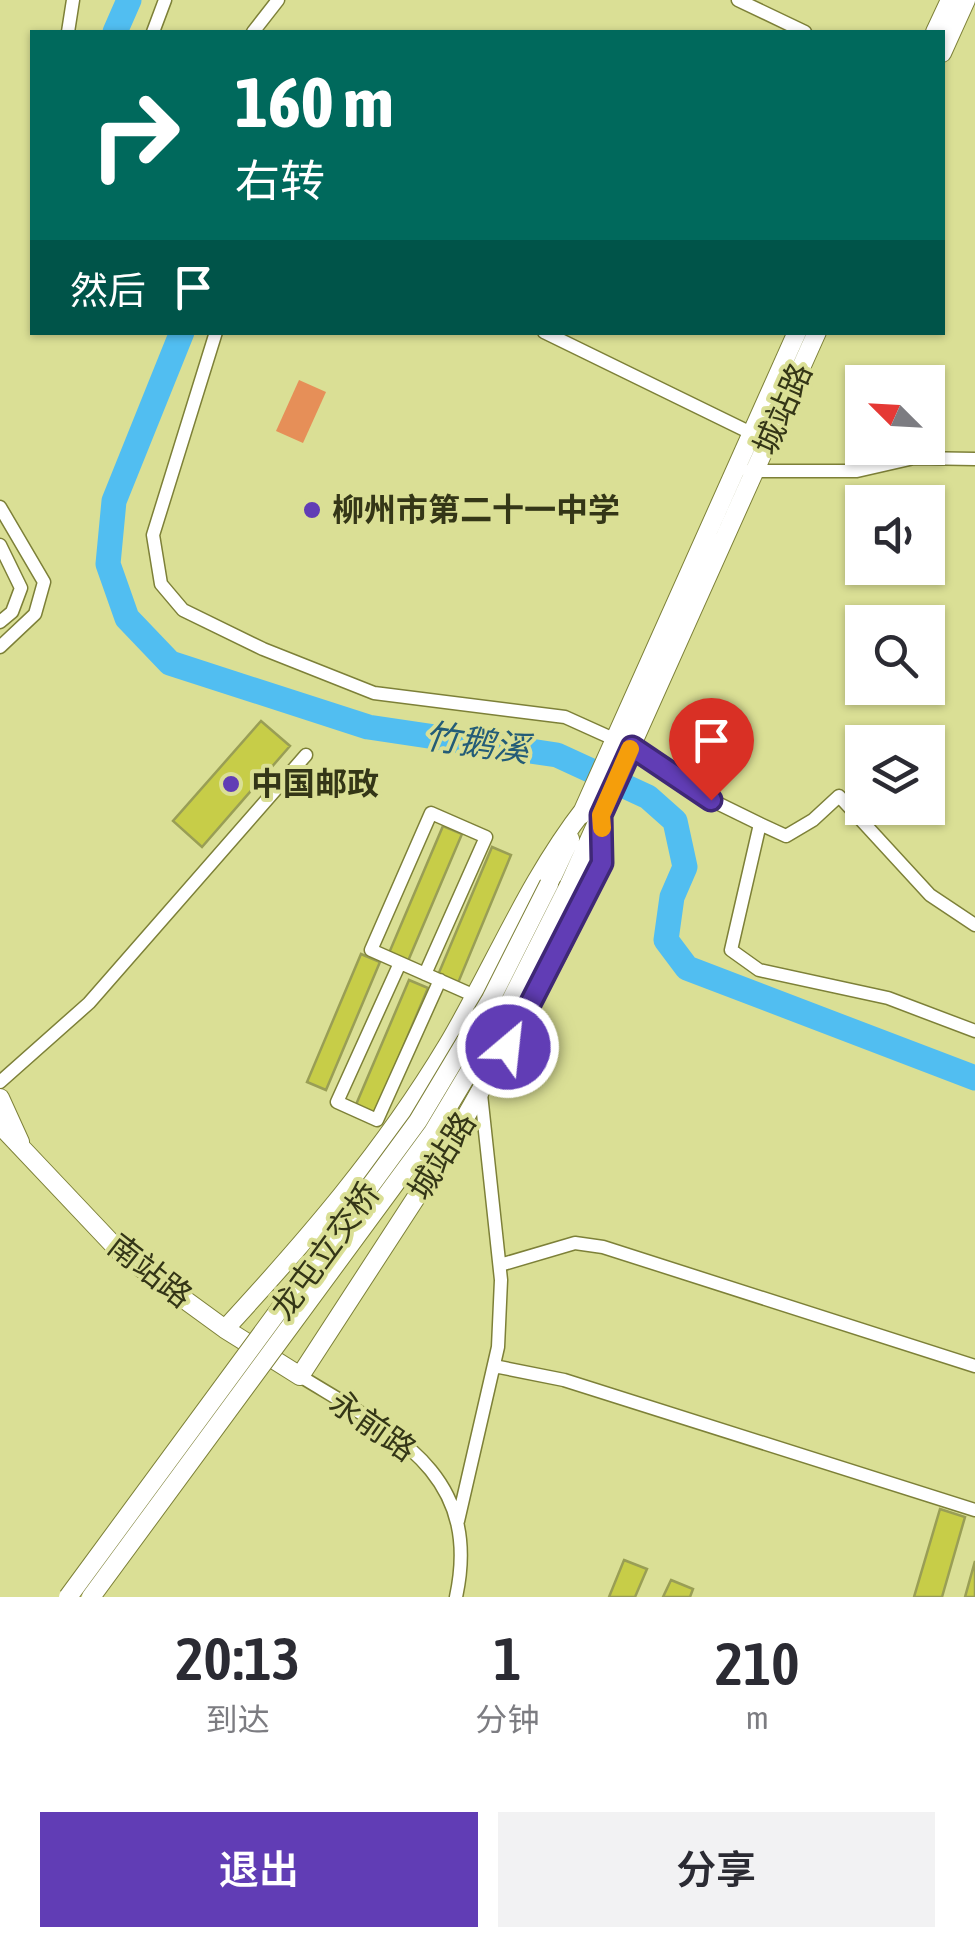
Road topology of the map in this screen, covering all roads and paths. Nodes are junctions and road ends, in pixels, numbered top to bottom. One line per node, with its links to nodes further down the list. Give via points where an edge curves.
1 (73, 0): 7 (street)
2 (165, 0): 8 (street)
3 (278, 0): 9 (street)
4 (738, 0): 10 (street)
5 (950, 0): 11 (main road)
6 (966, 0): 12 (main road)
7 (68, 30)
8 (154, 30)
9 (255, 30)
10 (802, 30)
11 (935, 30)
12 (945, 46)
13 (215, 335): 24 (street, via 153,535 161,584 184,610 374,693 565,717)
14 (550, 335): 17 (street)
15 (795, 335): 17 (main road, 城站路)
16 (815, 335): 19 (main road, 城站路)
17 (752, 433): 19 (main road, 城站路)
18 (975, 458): 19 (street, via 914,458 856,471)
19 (745, 470): 24 (main road, 城站路)
20 (0, 507): 23 (street, via 44,582 35,614)
21 (0, 545): 22 (street, via 22,588)
22 (0, 622)
23 (0, 647)
24 (621, 749): 26 (main road, 城站路); 27 (street)
25 (306, 755): 36 (street, via 90,1003)
26 (595, 808): 28 (main road, 城站路); 29 (main road, 城站路); 34 (main road, 城站路, via 546,858); 37 (main road, 城站路, via 602,863)
27 (760, 824): 30 (street, via 786,836 839,796 930,895); 35 (street, via 730,950 759,970 888,998)
28 (549, 884): 48 (main road, 龙屯立交桥, bridge, via 491,999 418,1120)
29 (569, 885): 49 (main road, 龙屯立交桥, bridge, via 506,1010 433,1132)
30 (975, 925)
31 (400, 963): 32 (street); 32 (street, via 371,950 431,813 486,837); 33 (street, via 337,1102 376,1120)
32 (425, 974): 33 (street)
33 (440, 980): 34 (street)
34 (476, 996): 42 (main road, 城站路, via 368,1165)
35 (975, 1031)
36 (0, 1082)
37 (481, 1094): 41 (street); 45 (main road, 城站路)
38 (0, 1098): 40 (main road, 南站路)
39 (0, 1125): 40 (main road, 南站路)
40 (20, 1142): 42 (main road, 南站路, via 122,1254)
41 (500, 1265): 43 (street); 44 (street, via 575,1243 603,1247)
42 (225, 1329): 45 (main road, 南站路)
43 (494, 1366): 46 (street, via 564,1380); 47 (street)
44 (975, 1366)
45 (300, 1376): 47 (street, 永前路, via 413,1450 442,1479)
46 (975, 1510)
47 (458, 1520): 50 (street, 永前路)
48 (68, 1597)
49 (90, 1597)
50 (456, 1597)

